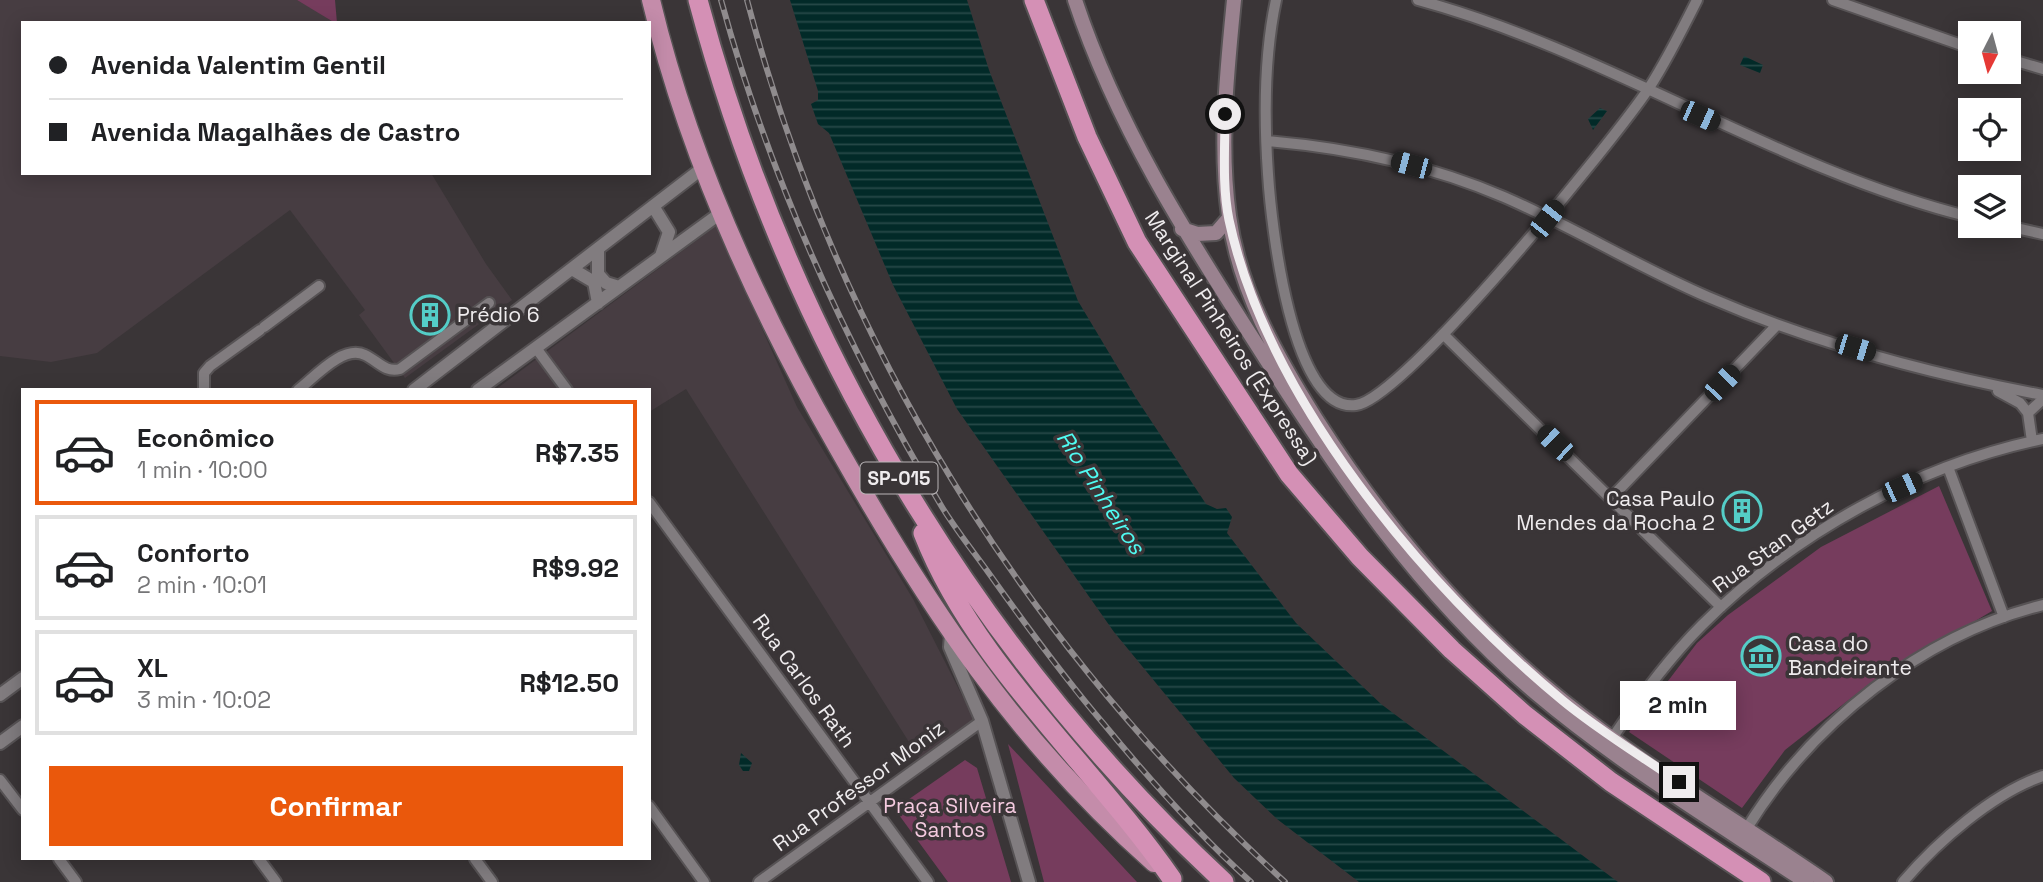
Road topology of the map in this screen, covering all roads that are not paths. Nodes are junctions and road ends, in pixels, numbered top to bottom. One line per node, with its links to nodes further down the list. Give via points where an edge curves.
1 (652, 0): 15 (highway)
2 (698, 0): 45 (highway, SP-015, via 730,103 793,274)
3 (1034, 0): 75 (highway, Marginal Pinheiros (Expressa), via 1087,137 1137,242 1289,474 1360,557 1525,715 1611,782)
4 (1075, 0): 21 (main road, via 1140,155)
5 (1234, 0): 19 (main road, via 1225,114)
6 (1276, 0): 14 (street, via 1267,68)
7 (1418, 0): 13 (street, via 1518,31)
8 (1697, 0): 13 (street)
9 (1833, 0): 10 (street)
10 (1958, 44)
11 (2021, 63): 12 (street)
12 (2043, 69)
13 (1648, 90): 18 (street, via 1779,152 1921,205); 20 (street)
14 (1268, 141): 20 (street, via 1363,152 1435,172 1504,197); 32 (street, via 1274,234 1286,296 1303,355 1324,395 1344,406 1370,401)
15 (704, 167): 16 (street); 17 (highway)
16 (653, 206): 24 (street); 25 (street, via 668,232)
17 (722, 212): 25 (street); 50 (highway, via 793,370 873,511)
18 (1958, 214)
19 (1229, 218): 21 (main road, via 1216,233); 55 (main road, via 1246,282 1272,344 1374,505 1436,579 1513,657)
20 (1547, 219): 31 (street, via 1634,264); 32 (street)
21 (1182, 229): 76 (main road, via 1316,439 1369,514 1453,613 1537,694 1661,786)
22 (2021, 229): 23 (street)
23 (2043, 234)
24 (598, 249): 26 (street); 28 (street, via 598,274)
25 (661, 256): 28 (street)
26 (572, 269): 30 (street, via 594,282); 37 (street)
27 (318, 286): 35 (street, via 210,366 204,373)
28 (619, 287): 30 (street)
29 (489, 303): 36 (street, via 400,369 385,369 363,353 347,355)
30 (598, 303): 33 (street)
31 (1777, 325): 34 (street); 44 (street)
32 (1443, 334): 44 (street)
33 (536, 348): 38 (street); 39 (street)
34 (1986, 385): 40 (street); 41 (street, via 2016,399)
35 (204, 388)
36 (301, 388)
37 (417, 388)
38 (481, 388)
39 (566, 388)
40 (2043, 397): 41 (street)
41 (2028, 413): 42 (street)
42 (2038, 440): 43 (street, Rua Stan Getz)
43 (1948, 467): 48 (street, Rua Stan Getz, via 1821,531); 49 (street)
44 (1611, 498): 48 (street)
45 (912, 502): 66 (highway, via 929,549 1002,666 1132,822); 74 (highway, SP-015, via 1001,631 1062,706 1141,799)
46 (651, 505): 59 (street, Rua Carlos Rath)
47 (2043, 606): 49 (street)
48 (1721, 607): 55 (street, Rua Stan Getz, via 1664,667)
49 (2004, 617): 62 (street, via 1936,650 1864,696 1803,751)
50 (951, 634): 53 (street, via 950,647); 66 (highway, via 1041,752 1097,813)
51 (21, 679): 52 (street)
52 (0, 695)
53 (982, 721): 59 (street, Rua Professor Moniz); 73 (street)
54 (21, 727): 56 (street)
55 (1613, 737): 62 (main road)
56 (0, 743)
57 (2043, 776): 78 (street, via 1959,828)
58 (0, 780): 60 (street)
59 (869, 801): 71 (street, Rua Professor Moniz); 72 (street, Rua Carlos Rath)
60 (21, 807)
61 (651, 809): 70 (street)
62 (1747, 828): 77 (main road)
63 (60, 860): 67 (street)
64 (260, 860): 68 (street)
65 (476, 860): 69 (street)
66 (1173, 881)
67 (76, 882)
68 (276, 882)
69 (492, 882)
70 (704, 882)
71 (759, 882)
72 (928, 882)
73 (1029, 882)
74 (1224, 882)
75 (1761, 882)
76 (1807, 882)
77 (1826, 882)
78 (1903, 882)

